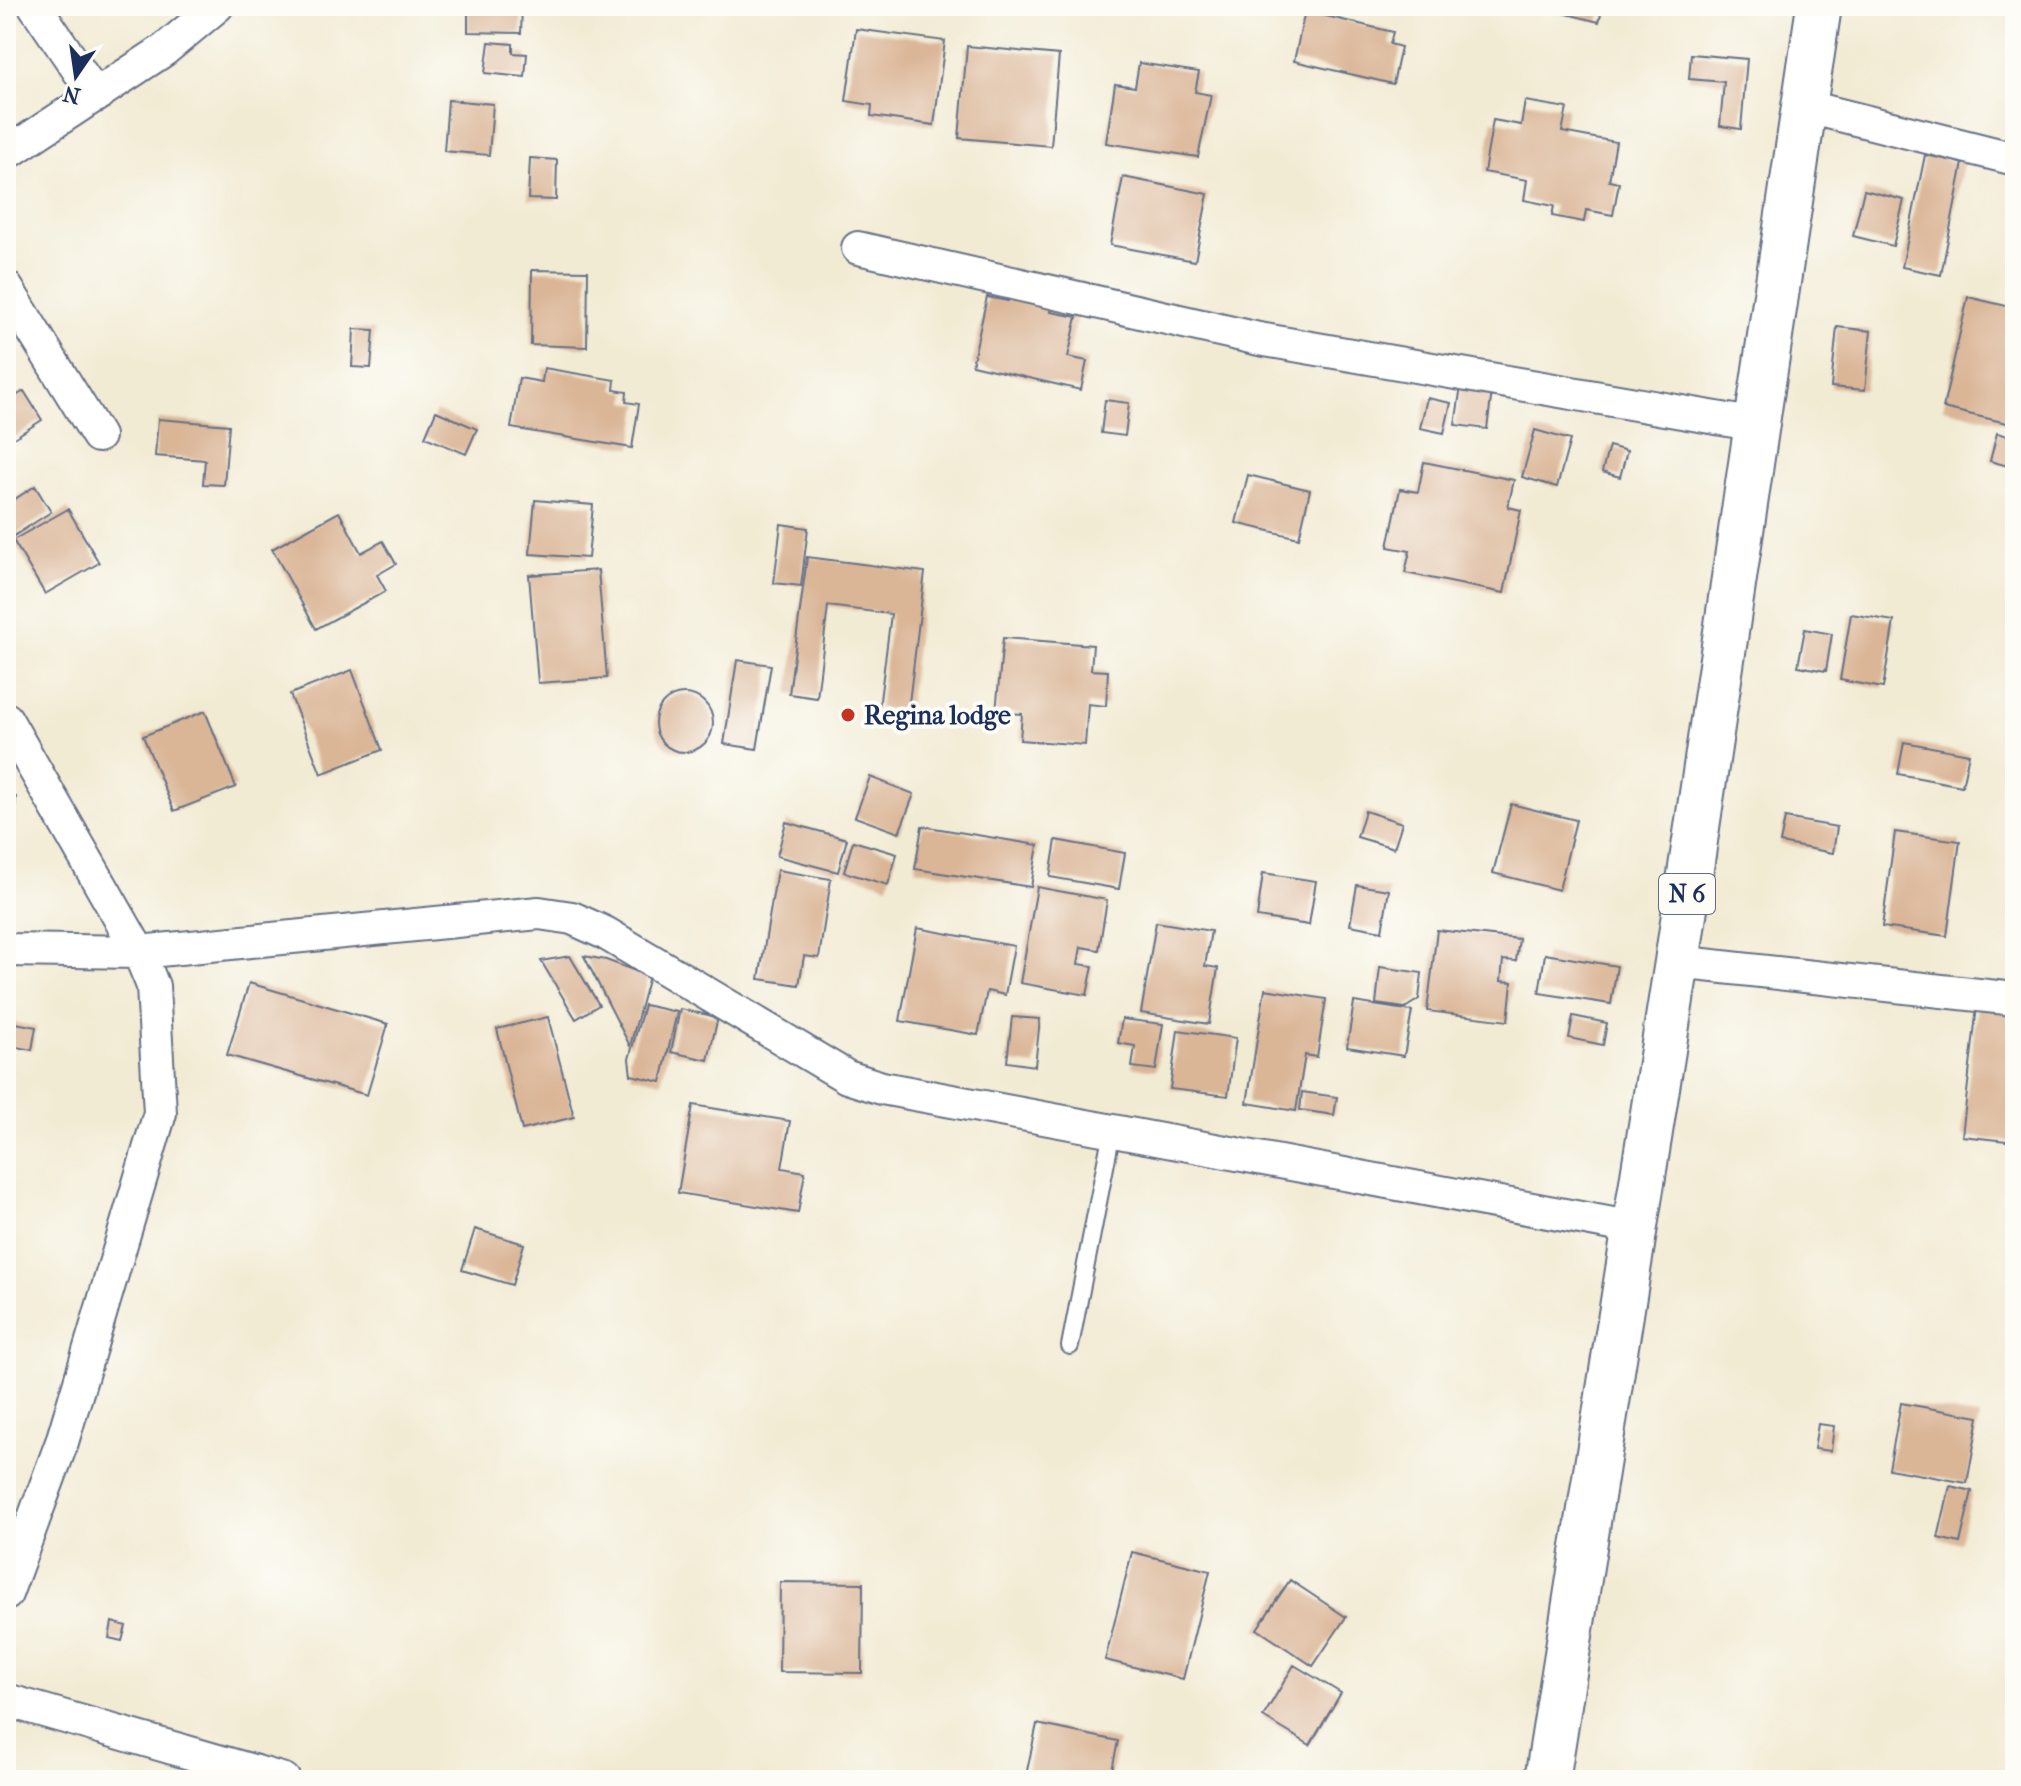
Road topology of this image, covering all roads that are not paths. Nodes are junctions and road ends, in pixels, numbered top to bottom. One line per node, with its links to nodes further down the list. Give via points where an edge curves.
1 (35, 6): 4 (street)
2 (1819, 6): 5 (main road, N 6)
3 (215, 7): 4 (street)
4 (96, 96): 6 (street)
5 (1804, 106): 7 (street); 10 (main road, N 6)
6 (6, 154)
7 (2015, 159)
8 (858, 248): 10 (street, via 1259,339)
9 (6, 287): 11 (street)
10 (1757, 425): 15 (main road, N 6)
11 (98, 436)
12 (6, 719): 14 (street)
13 (6, 950): 14 (street)
14 (139, 952): 17 (street, via 539,913 572,918 847,1077); 20 (street, via 153,986 160,1113 62,1442)
15 (1677, 962): 16 (street); 18 (main road, N 6)
16 (2015, 999)
17 (1112, 1131): 18 (street); 19 (lane)
18 (1634, 1228): 23 (main road, N 6)
19 (1070, 1346)
20 (6, 1594)
21 (6, 1700): 22 (street)
22 (284, 1780)
23 (1547, 1780)

